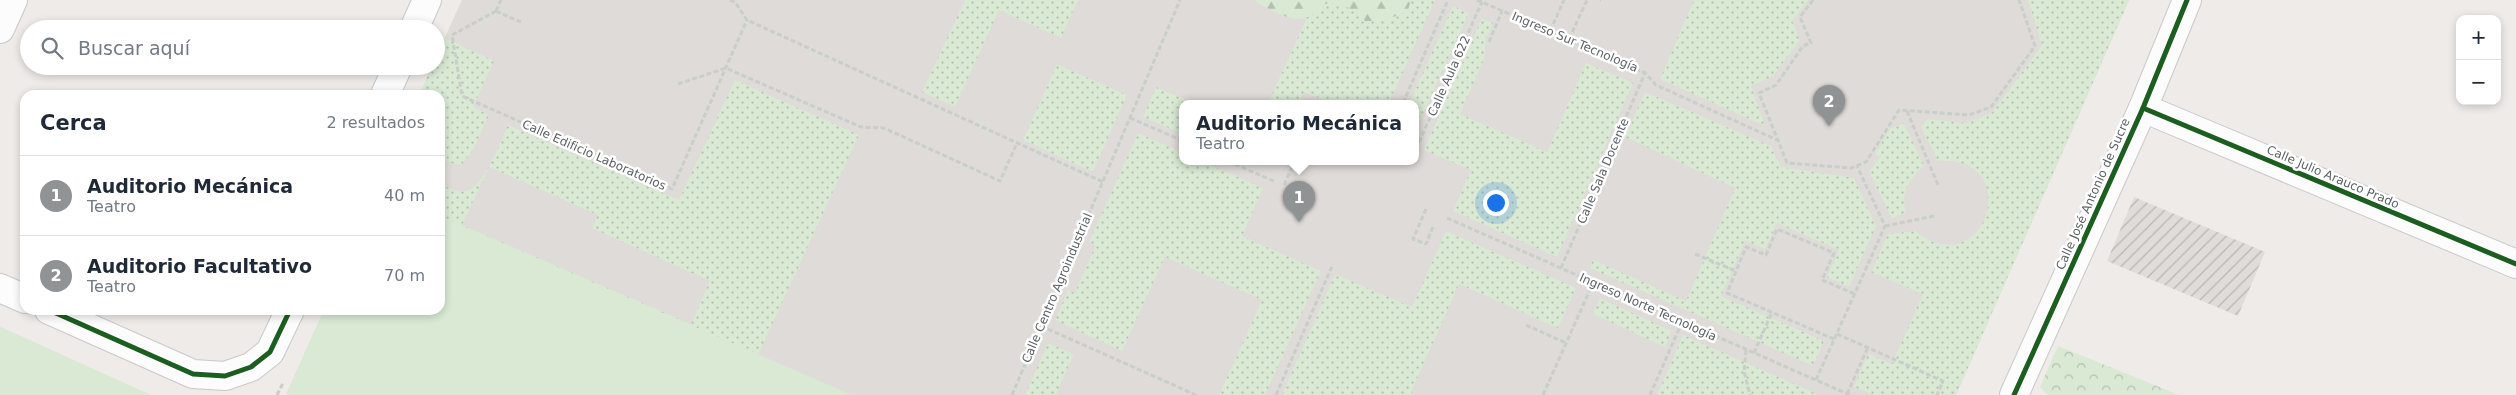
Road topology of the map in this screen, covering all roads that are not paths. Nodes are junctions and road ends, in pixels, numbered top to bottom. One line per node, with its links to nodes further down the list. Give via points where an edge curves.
1 (13, 0): 5 (street)
2 (427, 0): 4 (street)
3 (2187, 0): 8 (street, Calle José Antonio de Sucre)
4 (418, 20)
5 (0, 29)
6 (394, 75): 7 (street)
7 (387, 90)
8 (2143, 108): 9 (street, Calle Julio Arauco Prado); 14 (street, Calle José Antonio de Sucre)
9 (2516, 264)
10 (0, 288): 11 (street)
11 (20, 298)
12 (60, 315): 13 (street, via 193,374 225,376 251,367 270,352)
13 (288, 315)
14 (2014, 395)

